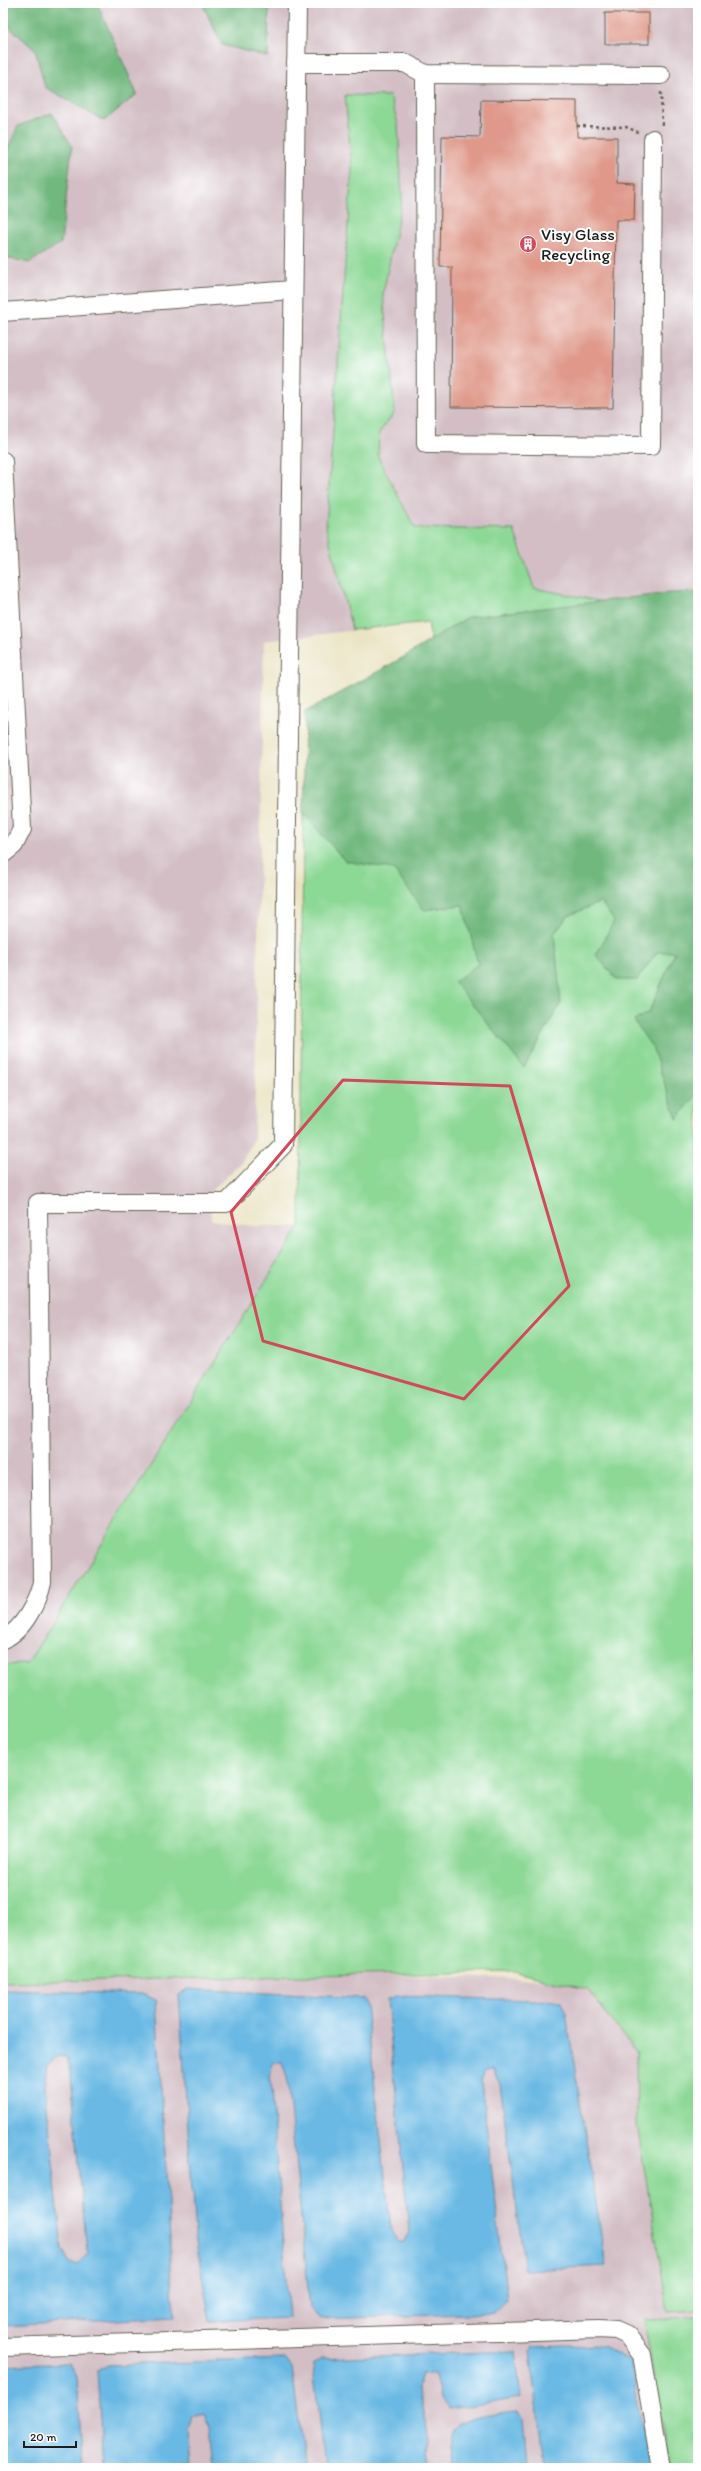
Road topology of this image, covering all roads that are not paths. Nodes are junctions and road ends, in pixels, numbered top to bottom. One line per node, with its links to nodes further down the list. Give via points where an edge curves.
1 (297, 3): 2 (street)
2 (296, 63): 3 (street, via 405,62); 6 (street)
3 (425, 74): 4 (street); 5 (street, via 426,444 651,446)
4 (661, 76)
5 (653, 139)
6 (293, 290): 7 (street); 10 (street, via 283,1145 227,1203 38,1203 42,1582 40,1594 16,1632)
7 (3, 312)
8 (3, 461): 9 (street, via 22,829 14,845)
9 (3, 854)
10 (3, 1639)
11 (3, 2347): 12 (street, via 616,2330 627,2335 642,2355)
12 (661, 2468)

